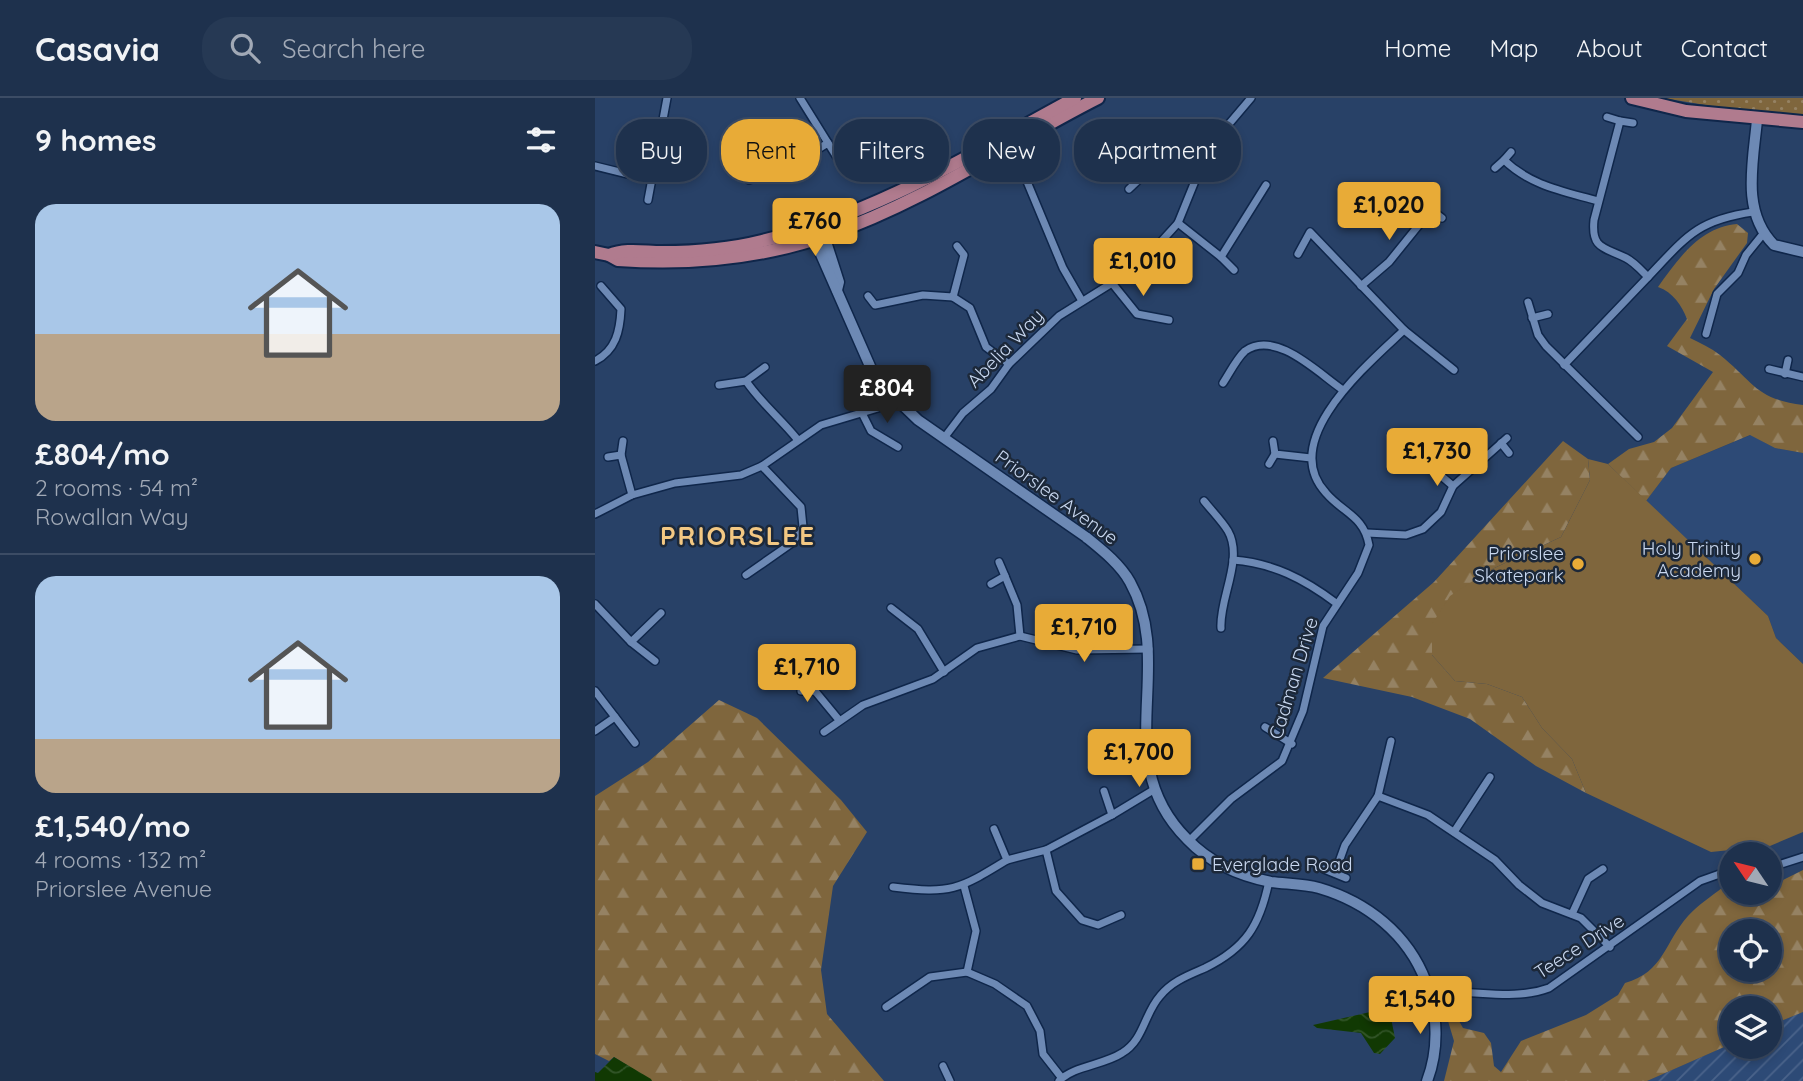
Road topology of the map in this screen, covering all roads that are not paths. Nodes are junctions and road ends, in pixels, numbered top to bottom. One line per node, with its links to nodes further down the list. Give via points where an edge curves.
1 (667, 98): 8 (street)
2 (800, 98): 14 (street)
3 (1075, 98): 35 (main road, via 911,188)
4 (1098, 98): 35 (main road, via 864,221)
5 (1251, 98): 9 (street, Abelia Way)
6 (1632, 98): 10 (main road)
7 (1607, 117): 11 (street)
8 (663, 119)
9 (1233, 119)
10 (1757, 120): 12 (main road); 32 (street)
11 (1620, 121): 13 (street); 30 (street)
12 (1803, 122)
13 (1633, 123)
14 (828, 144): 15 (street); 17 (street)
15 (820, 149)
16 (1511, 152): 18 (street)
17 (834, 153)
18 (1504, 160): 20 (street); 30 (street, via 1538,184)
19 (595, 166): 21 (street)
20 (1495, 168)
21 (616, 171)
22 (652, 182): 29 (street)
23 (1027, 182): 49 (street)
24 (1136, 182): 27 (street)
25 (1195, 182): 34 (street, Abelia Way)
26 (1266, 186): 41 (street)
27 (1129, 189)
28 (1392, 189): 31 (street, via 1405,190)
29 (648, 201)
30 (1598, 201): 43 (street, via 1593,235 1598,245 1626,258)
31 (1431, 210): 33 (street); 46 (street, via 1389,262)
32 (1753, 212): 36 (street); 43 (street, via 1705,223)
33 (1442, 218)
34 (1178, 223): 41 (street); 44 (street, Abelia Way, via 1148,256)
35 (817, 232): 38 (main road, via 732,246); 71 (street, Priorslee Avenue, via 873,373)
36 (1763, 234): 39 (street, via 1774,245); 57 (street, via 1738,273 1717,294)
37 (957, 246): 48 (street, via 964,255)
38 (595, 252)
39 (1803, 252)
40 (1298, 254): 46 (street, via 1310,232)
41 (1221, 257): 42 (street)
42 (1234, 270)
43 (1647, 276): 61 (street)
44 (1112, 283): 49 (street, Abelia Way); 55 (street, via 1137,314)
45 (601, 285): 59 (street, via 621,309 621,325 616,340)
46 (1361, 286): 56 (street)
47 (868, 296): 51 (street)
48 (953, 297): 51 (street, via 923,295); 60 (street, via 970,308 986,347)
49 (1082, 301): 60 (street, Abelia Way, via 1059,316)
50 (1528, 302): 54 (street)
51 (876, 305): 52 (street)
52 (872, 313)
53 (1548, 314): 54 (street)
54 (1532, 318): 61 (street, via 1546,346)
55 (1169, 320)
56 (1404, 330): 64 (street); 70 (street)
57 (1706, 334)
58 (1788, 360): 65 (street)
59 (595, 361)
60 (1009, 364): 74 (street, Abelia Way)
61 (1564, 365): 73 (street)
62 (765, 367): 67 (street)
63 (1769, 369): 65 (street)
64 (1454, 370)
65 (1785, 374): 66 (street)
66 (1803, 377)
67 (746, 381): 69 (street); 75 (street)
68 (1223, 383): 70 (street, via 1245,351 1264,345 1282,348)
69 (719, 385)
70 (1343, 390): 84 (street, via 1327,414)
71 (892, 395): 72 (street, via 878,408); 74 (street, Priorslee Avenue)
72 (862, 413): 75 (street, via 830,421); 78 (street, via 871,431)
73 (1639, 437)
74 (944, 438): 104 (street, Priorslee Avenue, via 1111,558 1130,583)
75 (797, 439): 86 (street)
76 (623, 441): 81 (street)
77 (1273, 441): 80 (street)
78 (898, 447)
79 (1509, 453): 87 (street, via 1504,441)
80 (1275, 454): 84 (street); 85 (street)
81 (621, 455): 83 (street); 88 (street)
82 (1418, 456): 87 (street)
83 (608, 457)
84 (1311, 458): 91 (street, via 1319,485 1352,513)
85 (1269, 464)
86 (762, 466): 88 (street, via 741,475 675,482); 94 (street, via 801,507 803,527 792,543)
87 (1453, 486): 91 (street, via 1441,512 1423,529 1406,535)
88 (632, 495): 90 (street)
89 (1204, 501): 92 (street, via 1230,534)
90 (595, 514)
91 (1367, 533): 97 (street, Cadman Drive, via 1366,557)
92 (1233, 560): 97 (street, via 1277,568); 101 (street, via 1220,612)
93 (999, 562): 95 (street)
94 (746, 575)
95 (1005, 576): 96 (street); 102 (street, via 1017,605)
96 (991, 584)
97 (1336, 603): 118 (street, Cadman Drive, via 1323,626)
98 (595, 604): 103 (street)
99 (891, 608): 106 (street, via 918,629)
100 (661, 613): 103 (street)
101 (1221, 628)
102 (1020, 636): 104 (street, via 1077,650); 106 (street, via 977,648)
103 (631, 642): 105 (street)
104 (1149, 649): 120 (street, Priorslee Avenue, via 1145,754)
105 (655, 661)
106 (944, 672): 112 (street, via 925,684 863,705)
107 (819, 680): 110 (street)
108 (595, 691): 111 (street)
109 (801, 691): 110 (street)
110 (815, 691): 112 (street)
111 (615, 716): 114 (street); 117 (street)
112 (839, 720): 115 (street)
113 (1265, 727): 118 (street)
114 (595, 731)
115 (824, 732)
116 (1391, 741): 122 (street)
117 (635, 743)
118 (1292, 744): 126 (street, Cadman Drive, via 1282,761 1231,799)
119 (1490, 777): 125 (street)
120 (1155, 789): 123 (street); 126 (street, Priorslee Avenue, via 1172,823)
121 (1104, 791): 123 (street)
122 (1378, 796): 125 (street, via 1428,815); 133 (street, via 1345,845)
123 (1112, 815): 127 (street)
124 (994, 829): 129 (street)
125 (1454, 832): 139 (street, via 1495,860 1542,903)
126 (1189, 841): 136 (street, Priorslee Avenue, via 1236,872)
127 (1046, 850): 129 (street); 140 (street, via 1056,891 1082,920 1098,925)
128 (1803, 857): 130 (street)
129 (1007, 860): 138 (street)
130 (1782, 864)
131 (1324, 869): 133 (street)
132 (1603, 869): 139 (street, via 1588,879)
133 (1335, 873): 135 (street)
134 (1719, 874): 141 (street, Teece Drive, via 1700,881)
135 (1346, 878)
136 (1269, 881): 143 (street, Priorslee Avenue, via 1316,887 1373,912 1409,950); 146 (street, via 1263,911 1241,946 1180,978 1160,995 1138,1040 1122,1053)
137 (893, 887): 138 (street, via 933,892)
138 (964, 887): 142 (street, via 976,932)
139 (1572, 914): 141 (street)
140 (1122, 915)
141 (1610, 947): 143 (street, Teece Drive, via 1549,988 1530,995 1464,990)
142 (967, 972): 144 (street, via 930,977); 146 (street, via 1027,1006 1041,1031 1043,1054)
143 (1430, 993): 148 (street, Priorslee Avenue, via 1435,1049)
144 (886, 1007)
145 (943, 1066): 147 (street)
146 (1060, 1079)
147 (950, 1081)
148 (1427, 1081)

